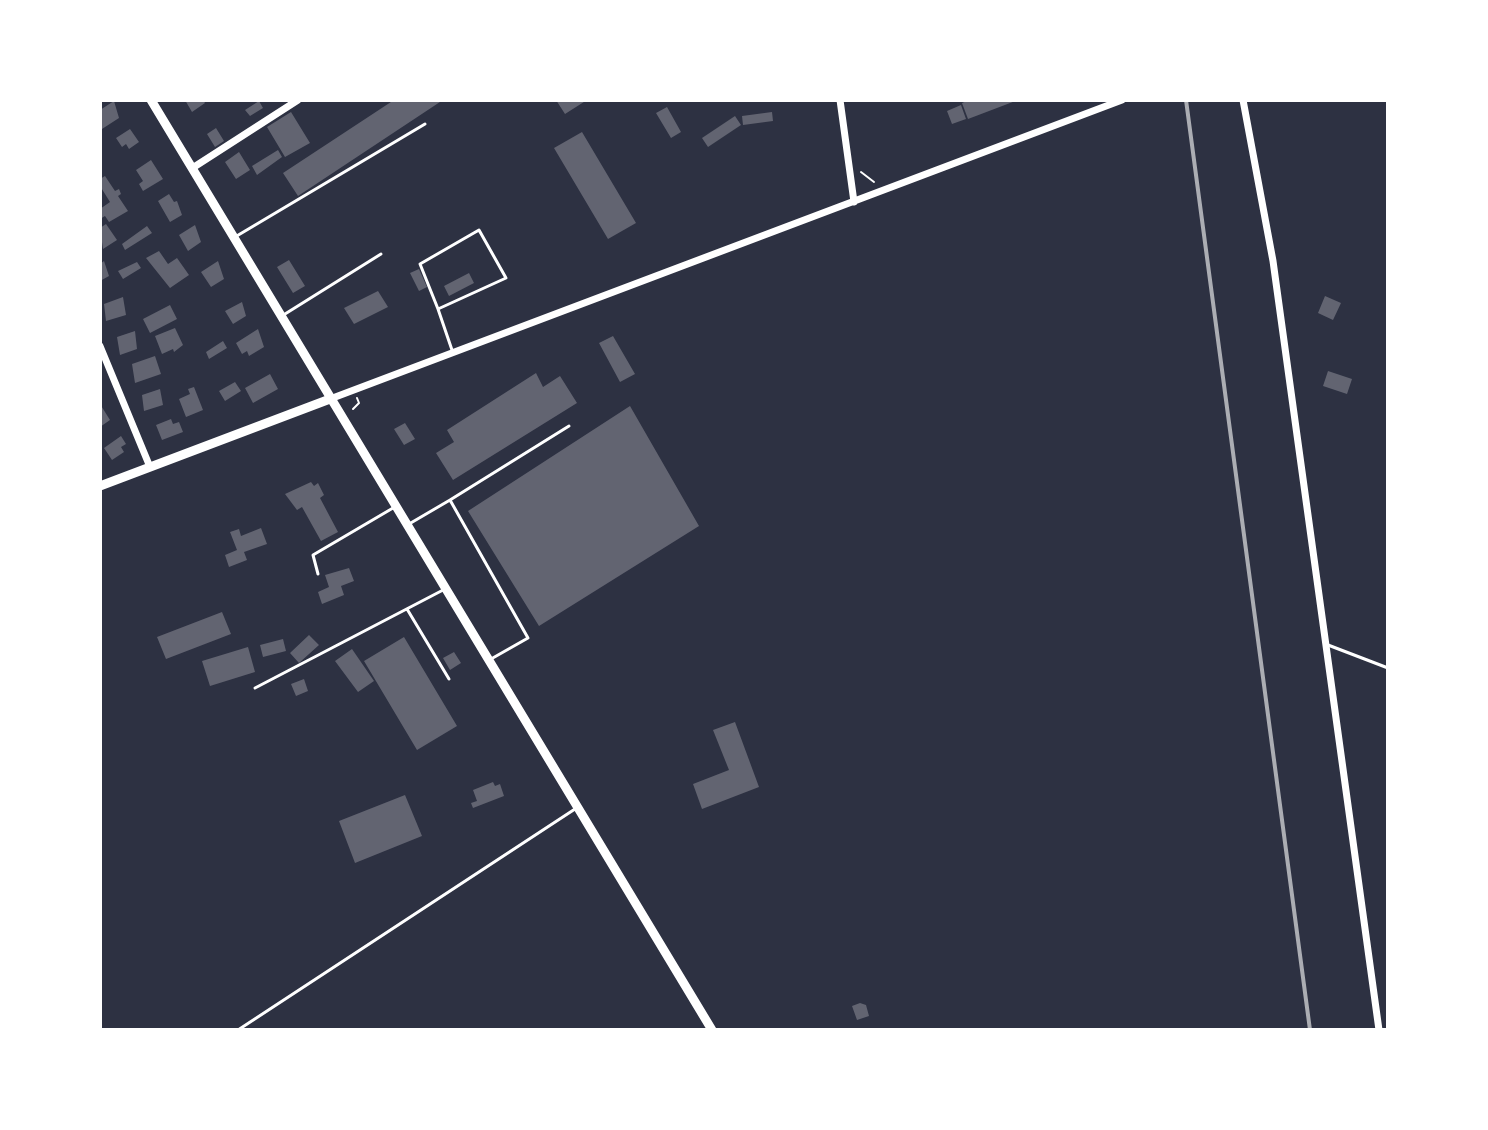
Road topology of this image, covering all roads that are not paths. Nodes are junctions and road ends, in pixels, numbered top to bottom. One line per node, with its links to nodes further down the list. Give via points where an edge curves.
1 (151, 100): 7 (street)
2 (298, 100): 7 (street)
3 (840, 100): 8 (street)
4 (1122, 100): 8 (street)
5 (1243, 100): 25 (street, via 1273,261)
6 (425, 124): 9 (lane)
7 (194, 167): 9 (street)
8 (854, 202): 14 (street)
9 (235, 237): 12 (street)
10 (381, 254): 12 (lane)
11 (438, 309): 11 (lane, via 506,278 479,230 420,264); 14 (lane)
12 (281, 316): 15 (street)
13 (100, 346): 17 (street)
14 (453, 353): 15 (street)
15 (330, 399): 17 (street); 20 (street)
16 (569, 426): 19 (lane)
17 (150, 467): 18 (street)
18 (100, 486)
19 (450, 500): 21 (lane); 26 (lane, via 528,638)
20 (395, 507): 21 (street); 22 (lane, via 313,555)
21 (407, 525): 23 (street)
22 (318, 574)
23 (445, 589): 24 (lane); 26 (street)
24 (407, 609): 28 (lane); 29 (lane)
25 (1327, 644): 27 (lane); 33 (street)
26 (488, 661): 30 (street)
27 (1388, 668)
28 (449, 679)
29 (255, 688)
30 (575, 809): 31 (lane); 32 (street)
31 (238, 1030)
32 (712, 1030)
33 (1379, 1030)

